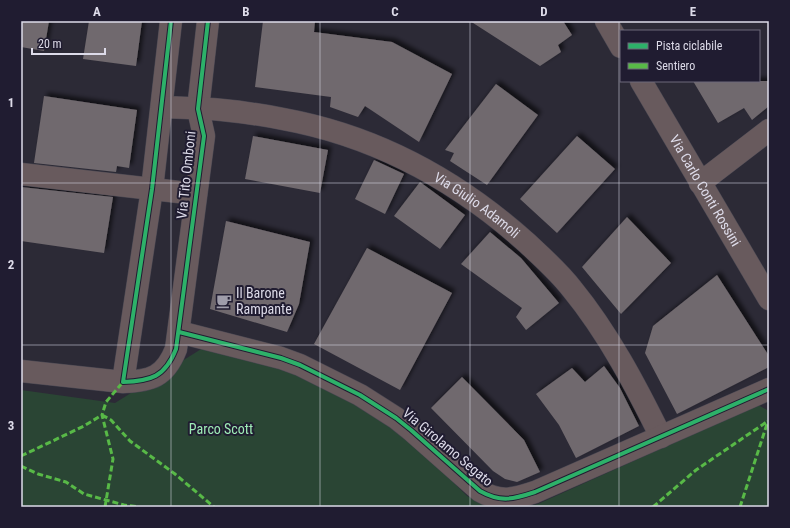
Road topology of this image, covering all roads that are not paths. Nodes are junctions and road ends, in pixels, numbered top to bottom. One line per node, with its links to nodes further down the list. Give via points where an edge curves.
1 (171, 21): 6 (street)
2 (208, 21): 7 (street, Via Tito Omboni)
3 (606, 21): 4 (street)
4 (620, 45)
5 (642, 82): 10 (street, Via Carlo Conti Rossini)
6 (162, 107): 7 (street); 11 (street)
7 (198, 109): 12 (street, Via Tito Omboni, via 204,136); 18 (street, Via Giulio Adamoli, via 283,119 338,132 408,160 435,174 483,207 542,257 572,288 622,363)
8 (769, 130): 10 (street)
9 (21, 174): 11 (street, Via Tito Omboni)
10 (700, 183): 13 (street, Via Carlo Conti Rossini)
11 (152, 189): 12 (street, Via Tito Omboni); 16 (street)
12 (196, 194): 14 (street, Via Tito Omboni)
13 (769, 300)
14 (179, 332): 16 (street, Via Tito Omboni, via 176,349 162,372 148,379); 18 (street, Via Girolamo Segato, via 281,358 360,395 411,430 480,492 501,499 512,499 535,492)
15 (21, 370): 16 (street, Via Tito Omboni)
16 (123, 382)
17 (769, 389): 18 (street, Via Girolamo Segato)
18 (661, 437)

